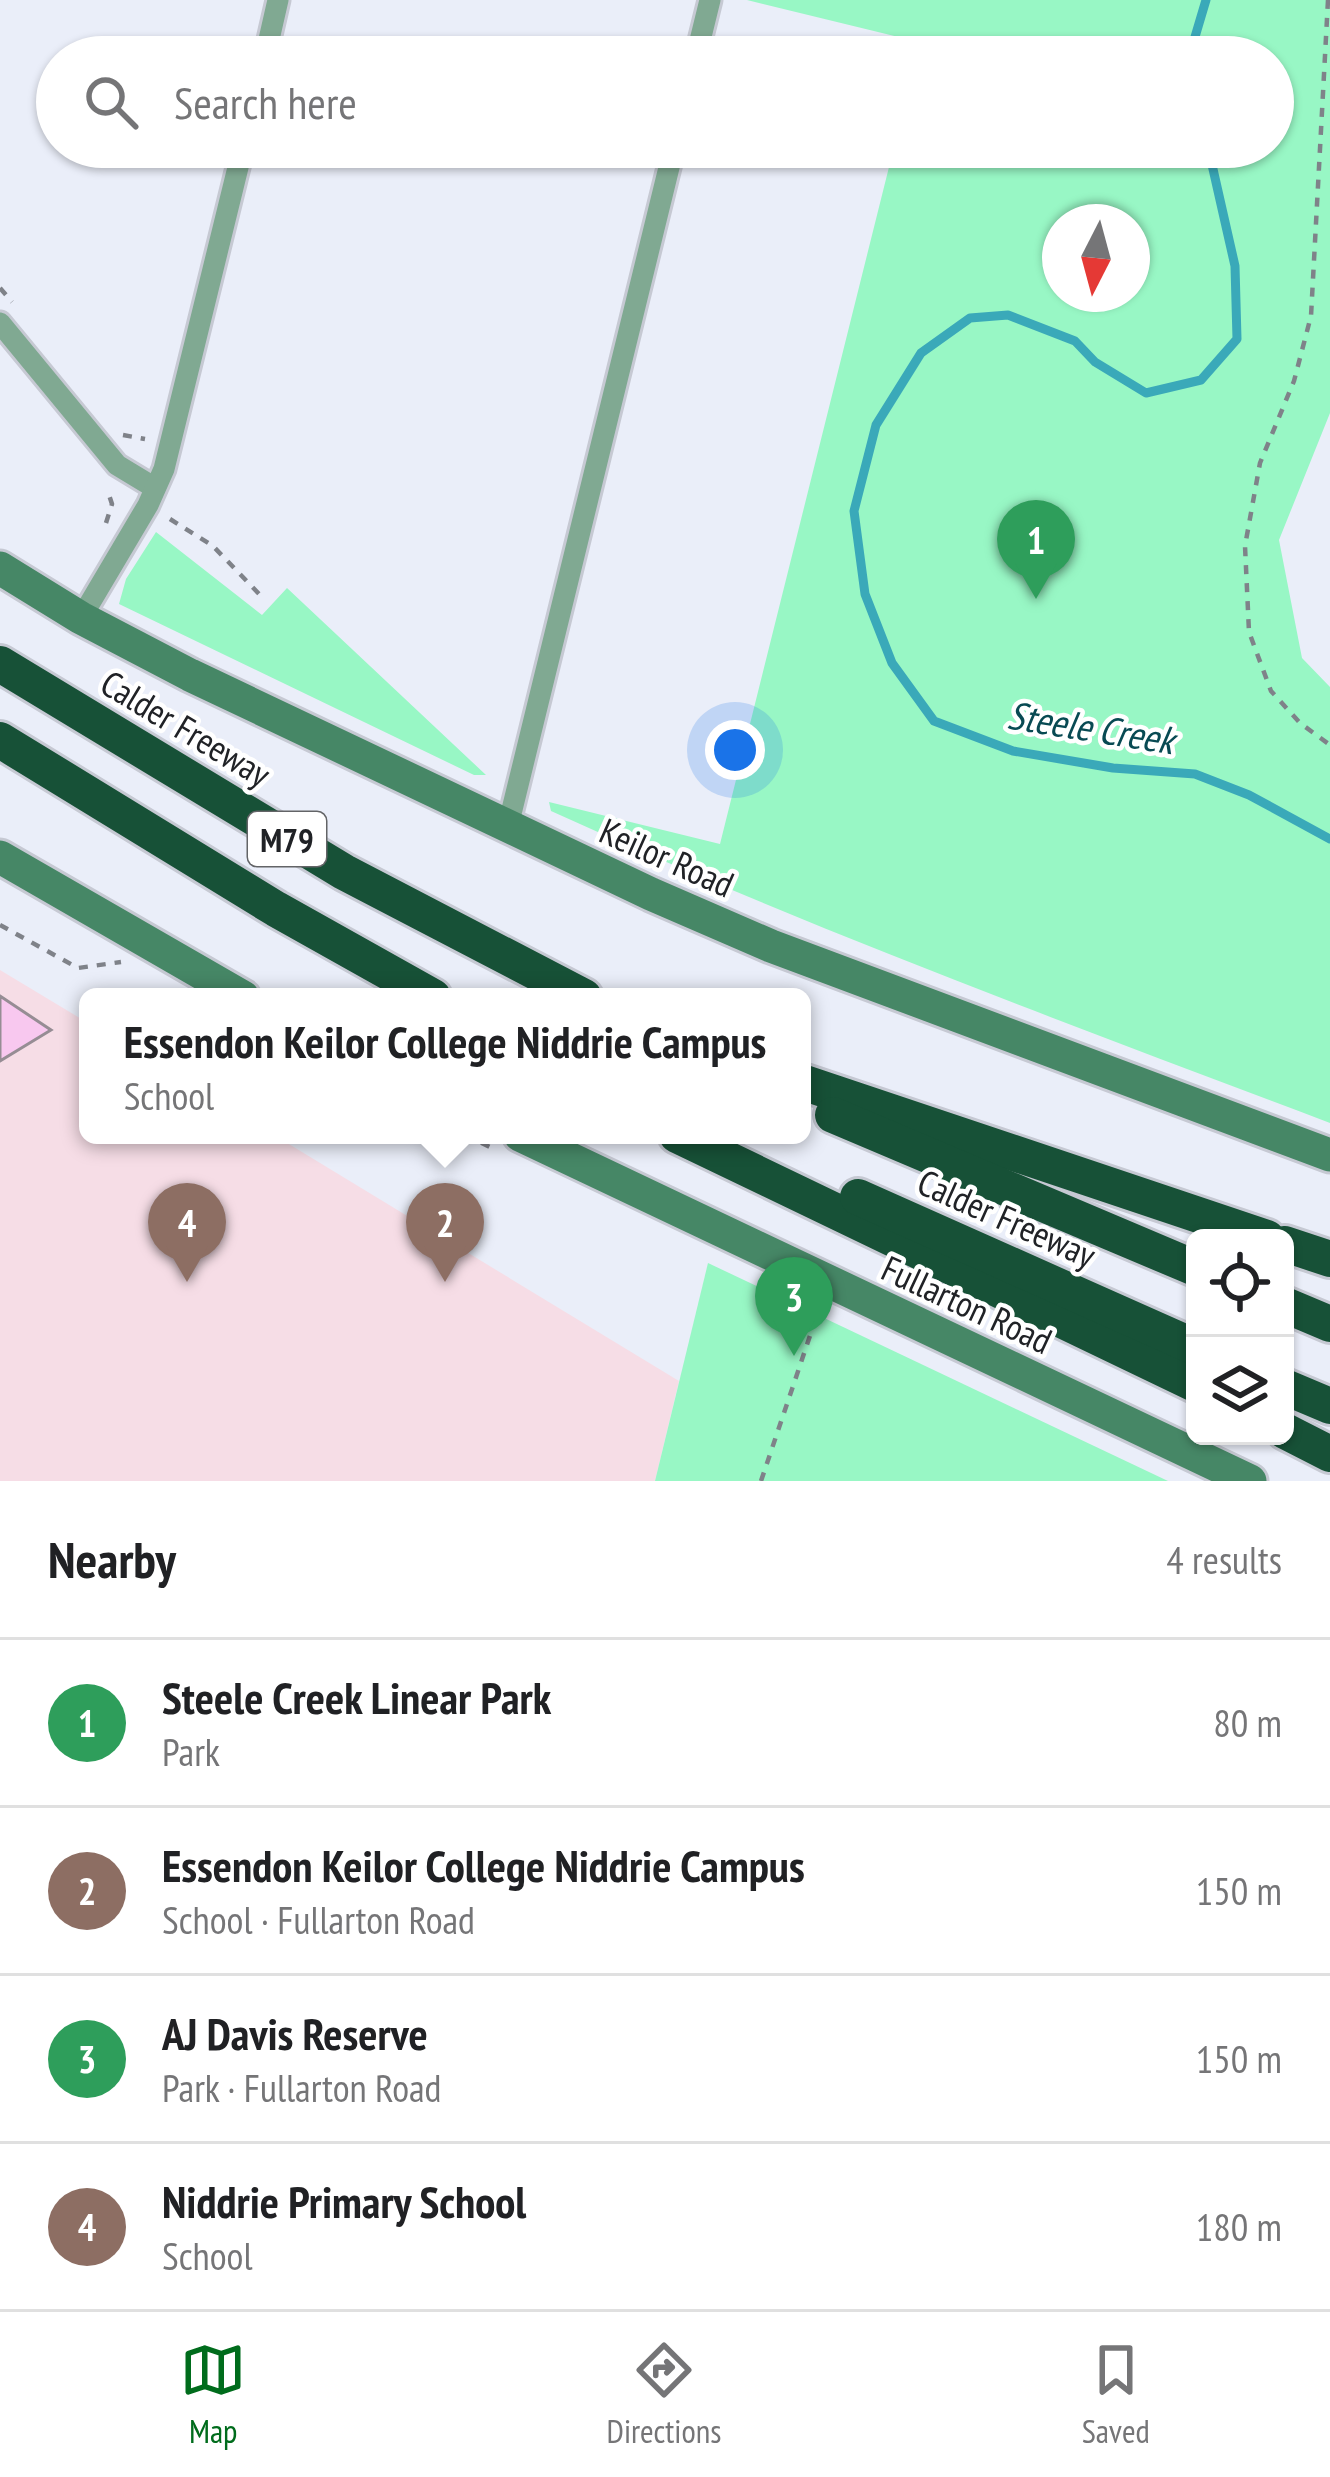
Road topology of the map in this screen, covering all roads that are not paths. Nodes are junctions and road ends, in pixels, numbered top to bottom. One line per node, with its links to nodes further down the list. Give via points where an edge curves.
1 (278, 0): 3 (street)
2 (710, 0): 4 (street)
3 (270, 36)
4 (701, 36)
5 (238, 168): 8 (street)
6 (669, 168): 15 (street)
7 (8, 315): 8 (street, via 117,465)
8 (152, 496): 10 (street)
9 (0, 568): 10 (main road, Keilor Road)
10 (81, 618): 15 (main road, Keilor Road)
11 (0, 664): 19 (highway, Calder Freeway / M79, via 344,872)
12 (0, 740): 14 (highway, M79)
13 (0, 751): 14 (highway)
14 (103, 806): 18 (highway, M79)
15 (508, 826): 25 (main road, Keilor Road, via 771,946)
16 (0, 857): 17 (main road)
17 (228, 988)
18 (417, 988)
19 (566, 988)
20 (811, 1085): 26 (highway)
21 (811, 1105): 29 (highway, Calder Freeway)
22 (539, 1144): 38 (main road, Fullarton Road)
23 (696, 1144): 33 (highway)
24 (739, 1144): 32 (highway, Calder Freeway)
25 (1330, 1155)
26 (1240, 1229)
27 (1294, 1247): 28 (highway)
28 (1330, 1259)
29 (1186, 1264)
30 (1294, 1309): 31 (highway)
31 (1330, 1324)
32 (1186, 1343)
33 (1186, 1380)
34 (1294, 1391): 35 (highway)
35 (1330, 1406)
36 (1294, 1436): 37 (highway)
37 (1330, 1454)
38 (1250, 1481)

